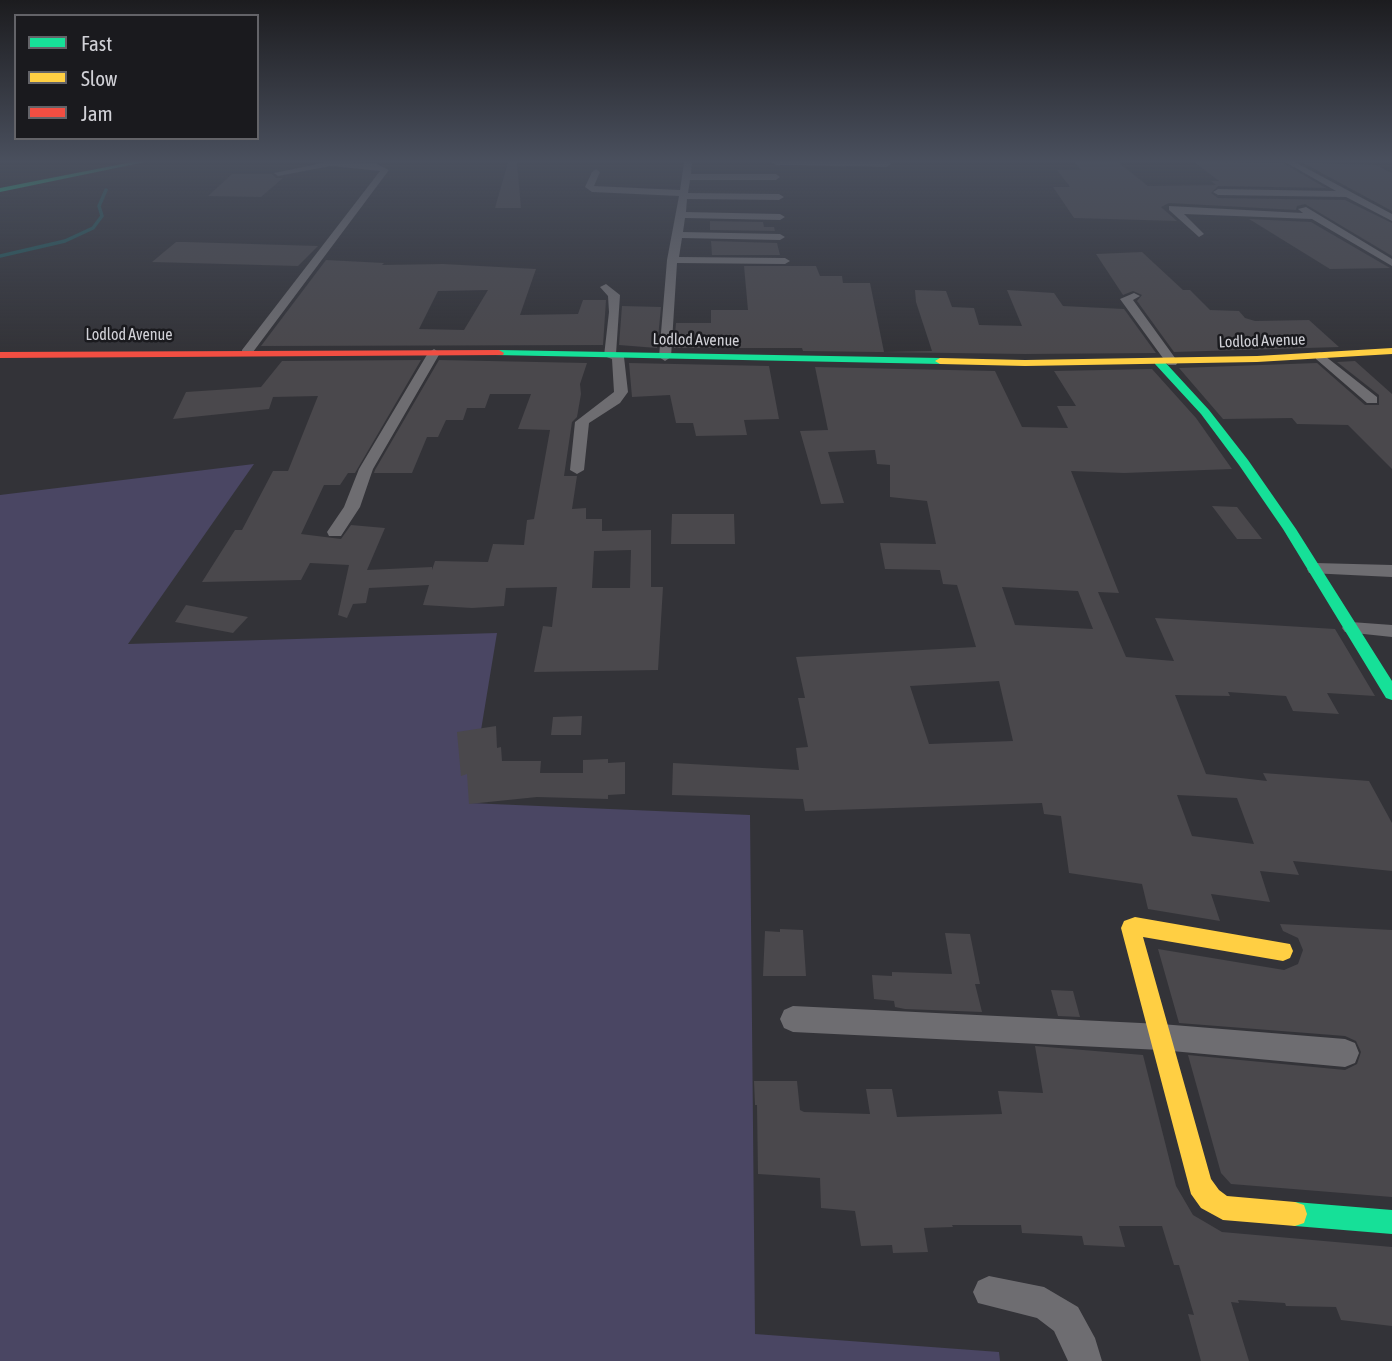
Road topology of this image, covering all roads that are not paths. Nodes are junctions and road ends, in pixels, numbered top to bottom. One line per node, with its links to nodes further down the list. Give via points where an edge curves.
1 (343, 226): 14 (street)
2 (678, 226): 6 (street)
3 (1190, 226): 5 (street)
4 (1328, 226): 10 (street)
5 (1199, 234)
6 (677, 235): 7 (street); 8 (street)
7 (780, 237)
8 (676, 258): 9 (street); 19 (street)
9 (785, 261)
10 (1392, 263)
11 (607, 287): 17 (street, via 614,295)
12 (1134, 296): 20 (street, via 1126,299)
13 (1392, 351): 18 (main road, Lodlod Avenue)
14 (246, 353): 15 (main road, Lodlod Avenue); 16 (main road, Lodlod Avenue)
15 (434, 353): 17 (main road, Lodlod Avenue); 23 (street)
16 (0, 355)
17 (614, 356): 19 (main road, Lodlod Avenue); 22 (street, via 621,392 582,422)
18 (1320, 356): 20 (main road, Lodlod Avenue); 21 (street)
19 (670, 357): 20 (main road, Lodlod Avenue)
20 (1166, 362): 24 (main road, via 1244,463)
21 (1372, 400)
22 (577, 470)
23 (335, 532)
24 (1315, 569): 25 (street); 26 (main road)
25 (1392, 571)
26 (1351, 628): 27 (street); 28 (main road)
27 (1392, 631)
28 (1392, 694)
29 (1283, 951): 31 (main road, via 1131,928)
30 (793, 1019): 31 (street)
31 (1161, 1037): 32 (street); 33 (main road, via 1200,1185 1210,1199 1223,1208)
32 (1345, 1053)
33 (1392, 1222)
34 (989, 1292): 35 (street, via 1044,1303 1066,1319)
35 (1085, 1361)

